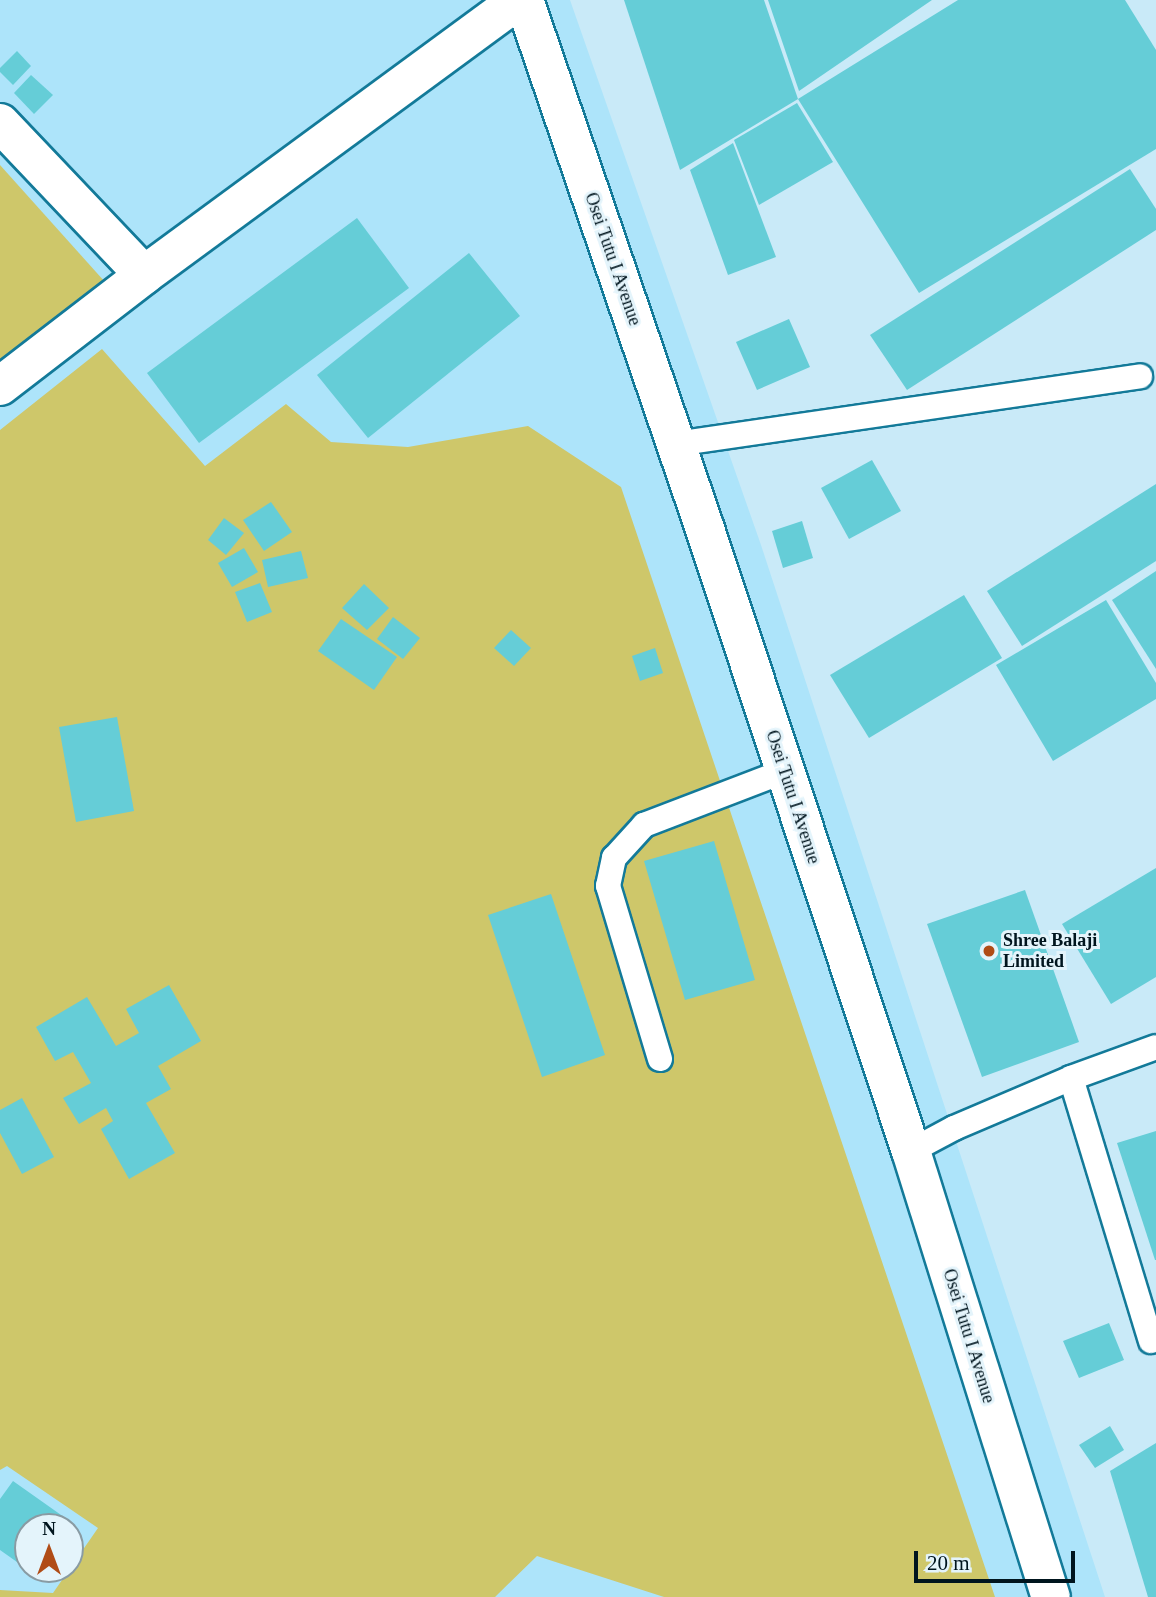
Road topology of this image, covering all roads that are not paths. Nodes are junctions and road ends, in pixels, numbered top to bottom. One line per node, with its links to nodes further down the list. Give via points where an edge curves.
1 (522, 0): 3 (street); 6 (street, Osei Tutu I Avenue)
2 (0, 123): 3 (street)
3 (144, 275): 5 (street)
4 (1140, 376): 6 (lane)
5 (0, 386)
6 (676, 444): 7 (street, Osei Tutu I Avenue)
7 (785, 771): 9 (lane, via 643,825 614,858 608,886); 11 (street, Osei Tutu I Avenue)
8 (1156, 1047): 10 (lane)
9 (660, 1059)
10 (1071, 1078): 11 (lane); 12 (lane)
11 (911, 1151): 13 (street, Osei Tutu I Avenue)
12 (1151, 1341)
13 (1051, 1597)

